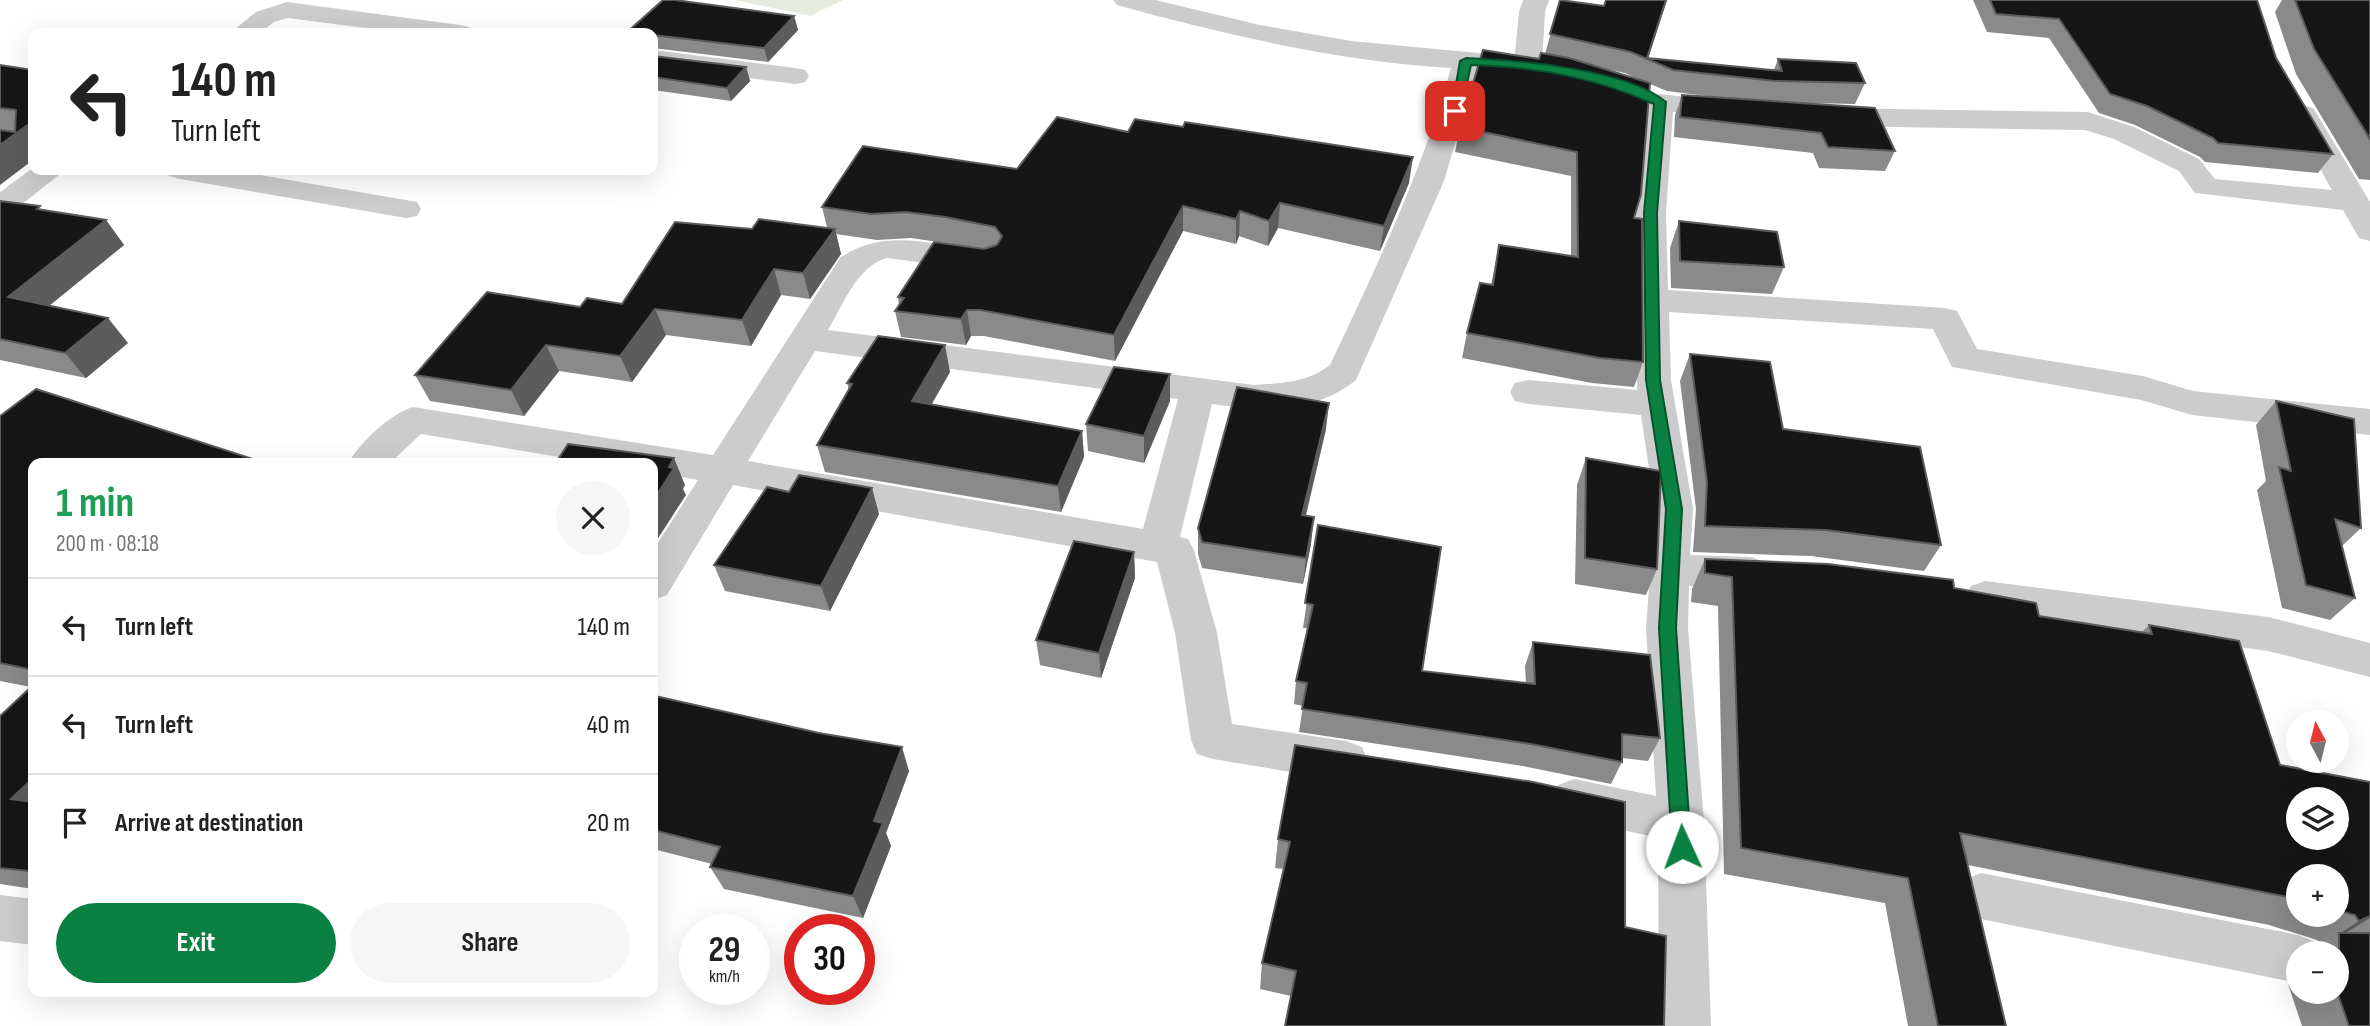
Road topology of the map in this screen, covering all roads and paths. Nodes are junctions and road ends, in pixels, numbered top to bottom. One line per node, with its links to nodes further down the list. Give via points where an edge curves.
1 (1126, 0): 6 (street, via 1258,34)
2 (1536, 0): 6 (street, via 1540,66)
3 (250, 28): 4 (street, via 287,10)
4 (422, 28)
5 (658, 59): 7 (street)
6 (1466, 61): 20 (street, via 1455,111 1430,183 1345,372 1311,394 1254,397)
7 (795, 76)
8 (2287, 87): 13 (street)
9 (1753, 112): 18 (street, via 1649,97)
10 (1793, 115): 13 (street, via 2088,121 2189,165 2206,187)
11 (43, 175): 14 (street)
12 (209, 175): 15 (street)
13 (2355, 202): 16 (street)
14 (0, 206)
15 (406, 209)
16 (2370, 231)
17 (987, 262): 19 (street, via 886,248 868,253 851,265)
18 (1651, 300): 22 (street); 23 (street, via 1945,319 1964,359 2143,388 2192,403)
19 (805, 338): 20 (street); 27 (street)
20 (1198, 390): 28 (street)
21 (1528, 392): 22 (street)
22 (1657, 404): 29 (street, via 1674,509)
23 (2370, 422)
24 (372, 458): 25 (street, via 412,420)
25 (648, 458)
26 (658, 460): 27 (street)
27 (723, 470): 28 (street); 31 (street)
28 (1158, 547): 34 (street, via 1174,550 1196,633 1213,740)
29 (1669, 570): 30 (street); 36 (street, via 1667,628)
30 (1785, 574)
31 (658, 576)
32 (1949, 593): 33 (street, via 2268,634)
33 (2370, 660)
34 (1388, 768)
35 (1536, 792): 36 (street)
36 (1681, 822): 41 (street)
37 (1981, 896): 40 (street)
38 (0, 918): 39 (street)
39 (28, 921)
40 (2286, 957)
41 (1685, 1026)

